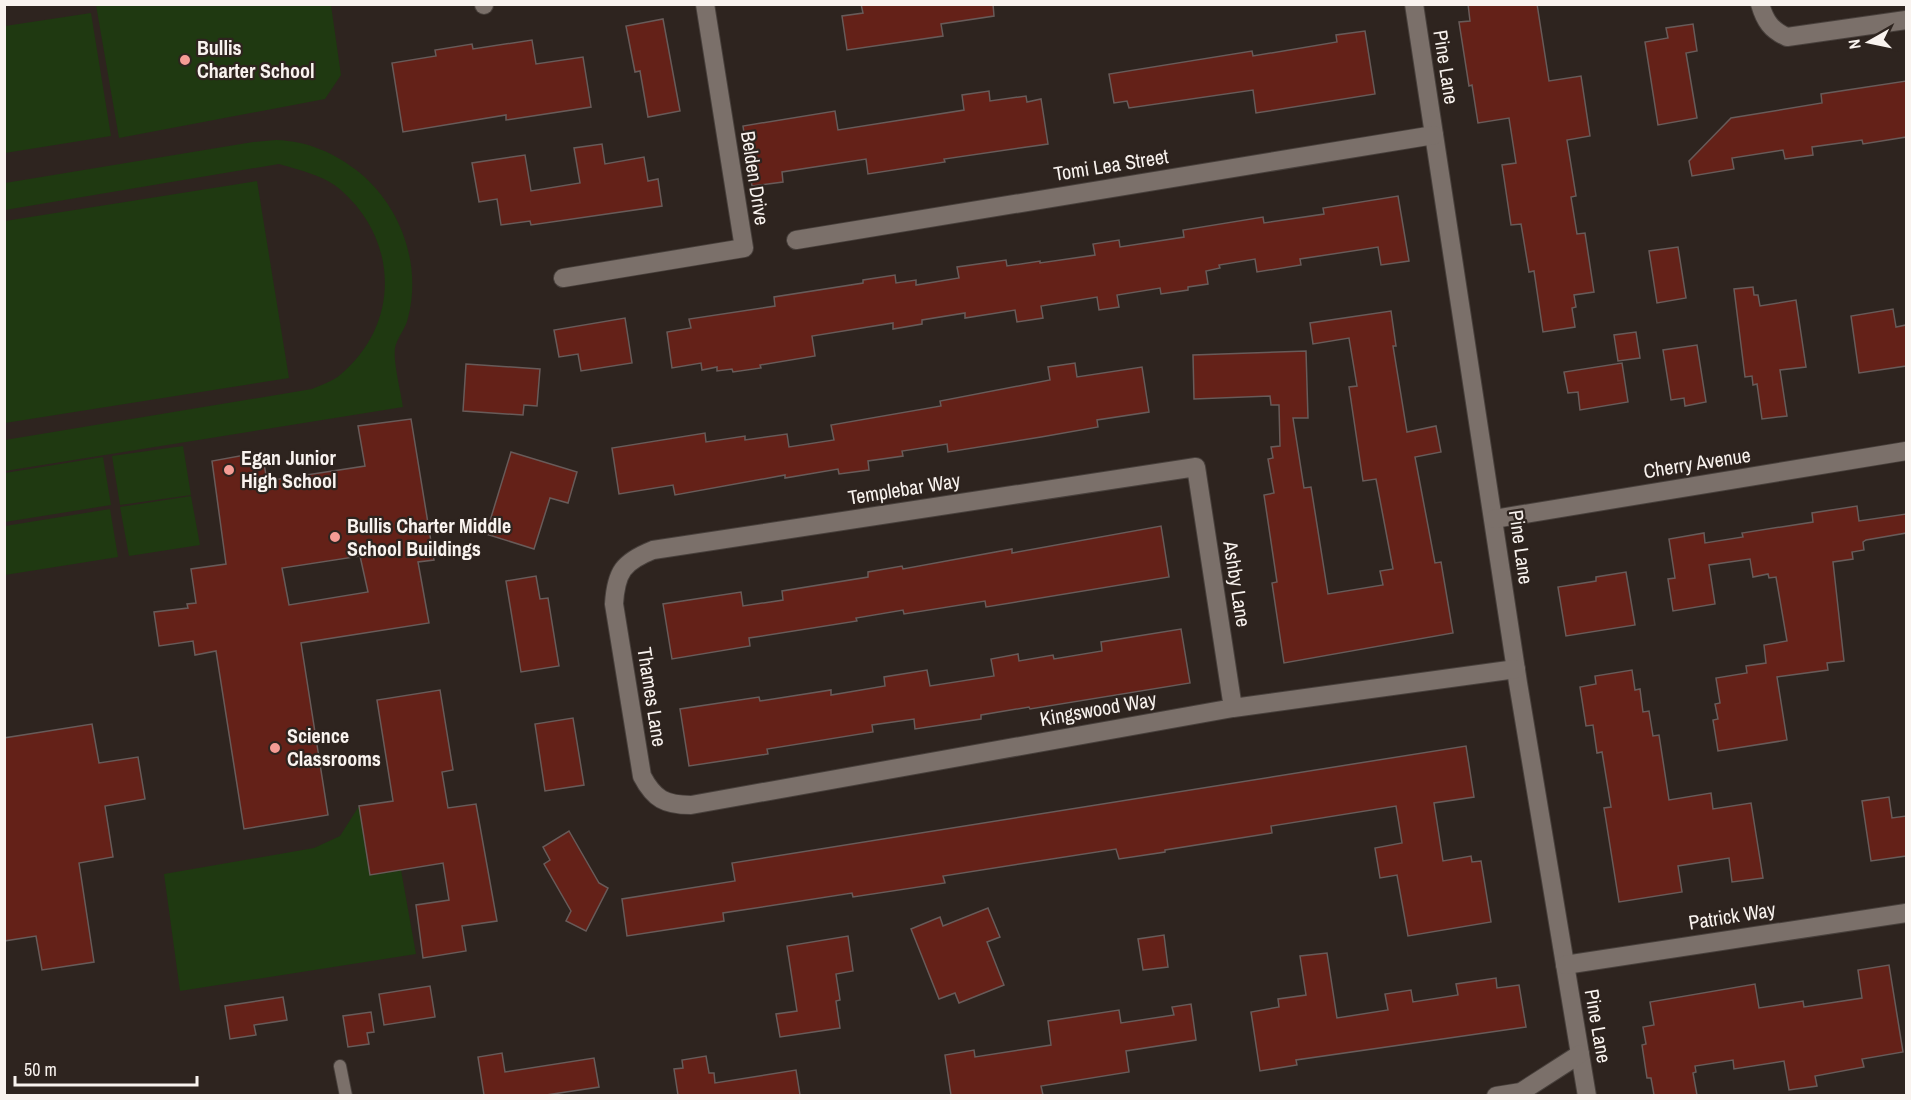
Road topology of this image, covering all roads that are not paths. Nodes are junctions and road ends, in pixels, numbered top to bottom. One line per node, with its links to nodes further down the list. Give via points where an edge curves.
1 (705, 4): 7 (street, Belden Drive, via 744,248)
2 (1414, 4): 5 (street, Pine Lane)
3 (1760, 4): 4 (street, via 1766,22 1787,38)
4 (1906, 20)
5 (1434, 135): 6 (street, Tomi Lea Street); 10 (street, Pine Lane)
6 (795, 240)
7 (563, 278)
8 (1906, 451): 10 (street, Cherry Avenue)
9 (1196, 467): 11 (street, Templebar Way, via 653,550); 13 (street, Ashby Lane)
10 (1494, 519): 12 (street, Pine Lane)
11 (624, 567): 14 (street, Thames Lane, via 615,583 614,604 642,776 662,802)
12 (1516, 669): 13 (street, Kingswood Way); 16 (street, Pine Lane)
13 (1233, 708): 14 (street, Kingswood Way)
14 (691, 805)
15 (1906, 913): 16 (street, Patrick Way)
16 (1565, 965): 17 (street, Pine Lane)
17 (1580, 1054): 19 (street); 22 (street, Pine Lane)
18 (340, 1066): 20 (lane)
19 (1525, 1094): 21 (street)
20 (346, 1095)
21 (1496, 1095)
22 (1587, 1095)

